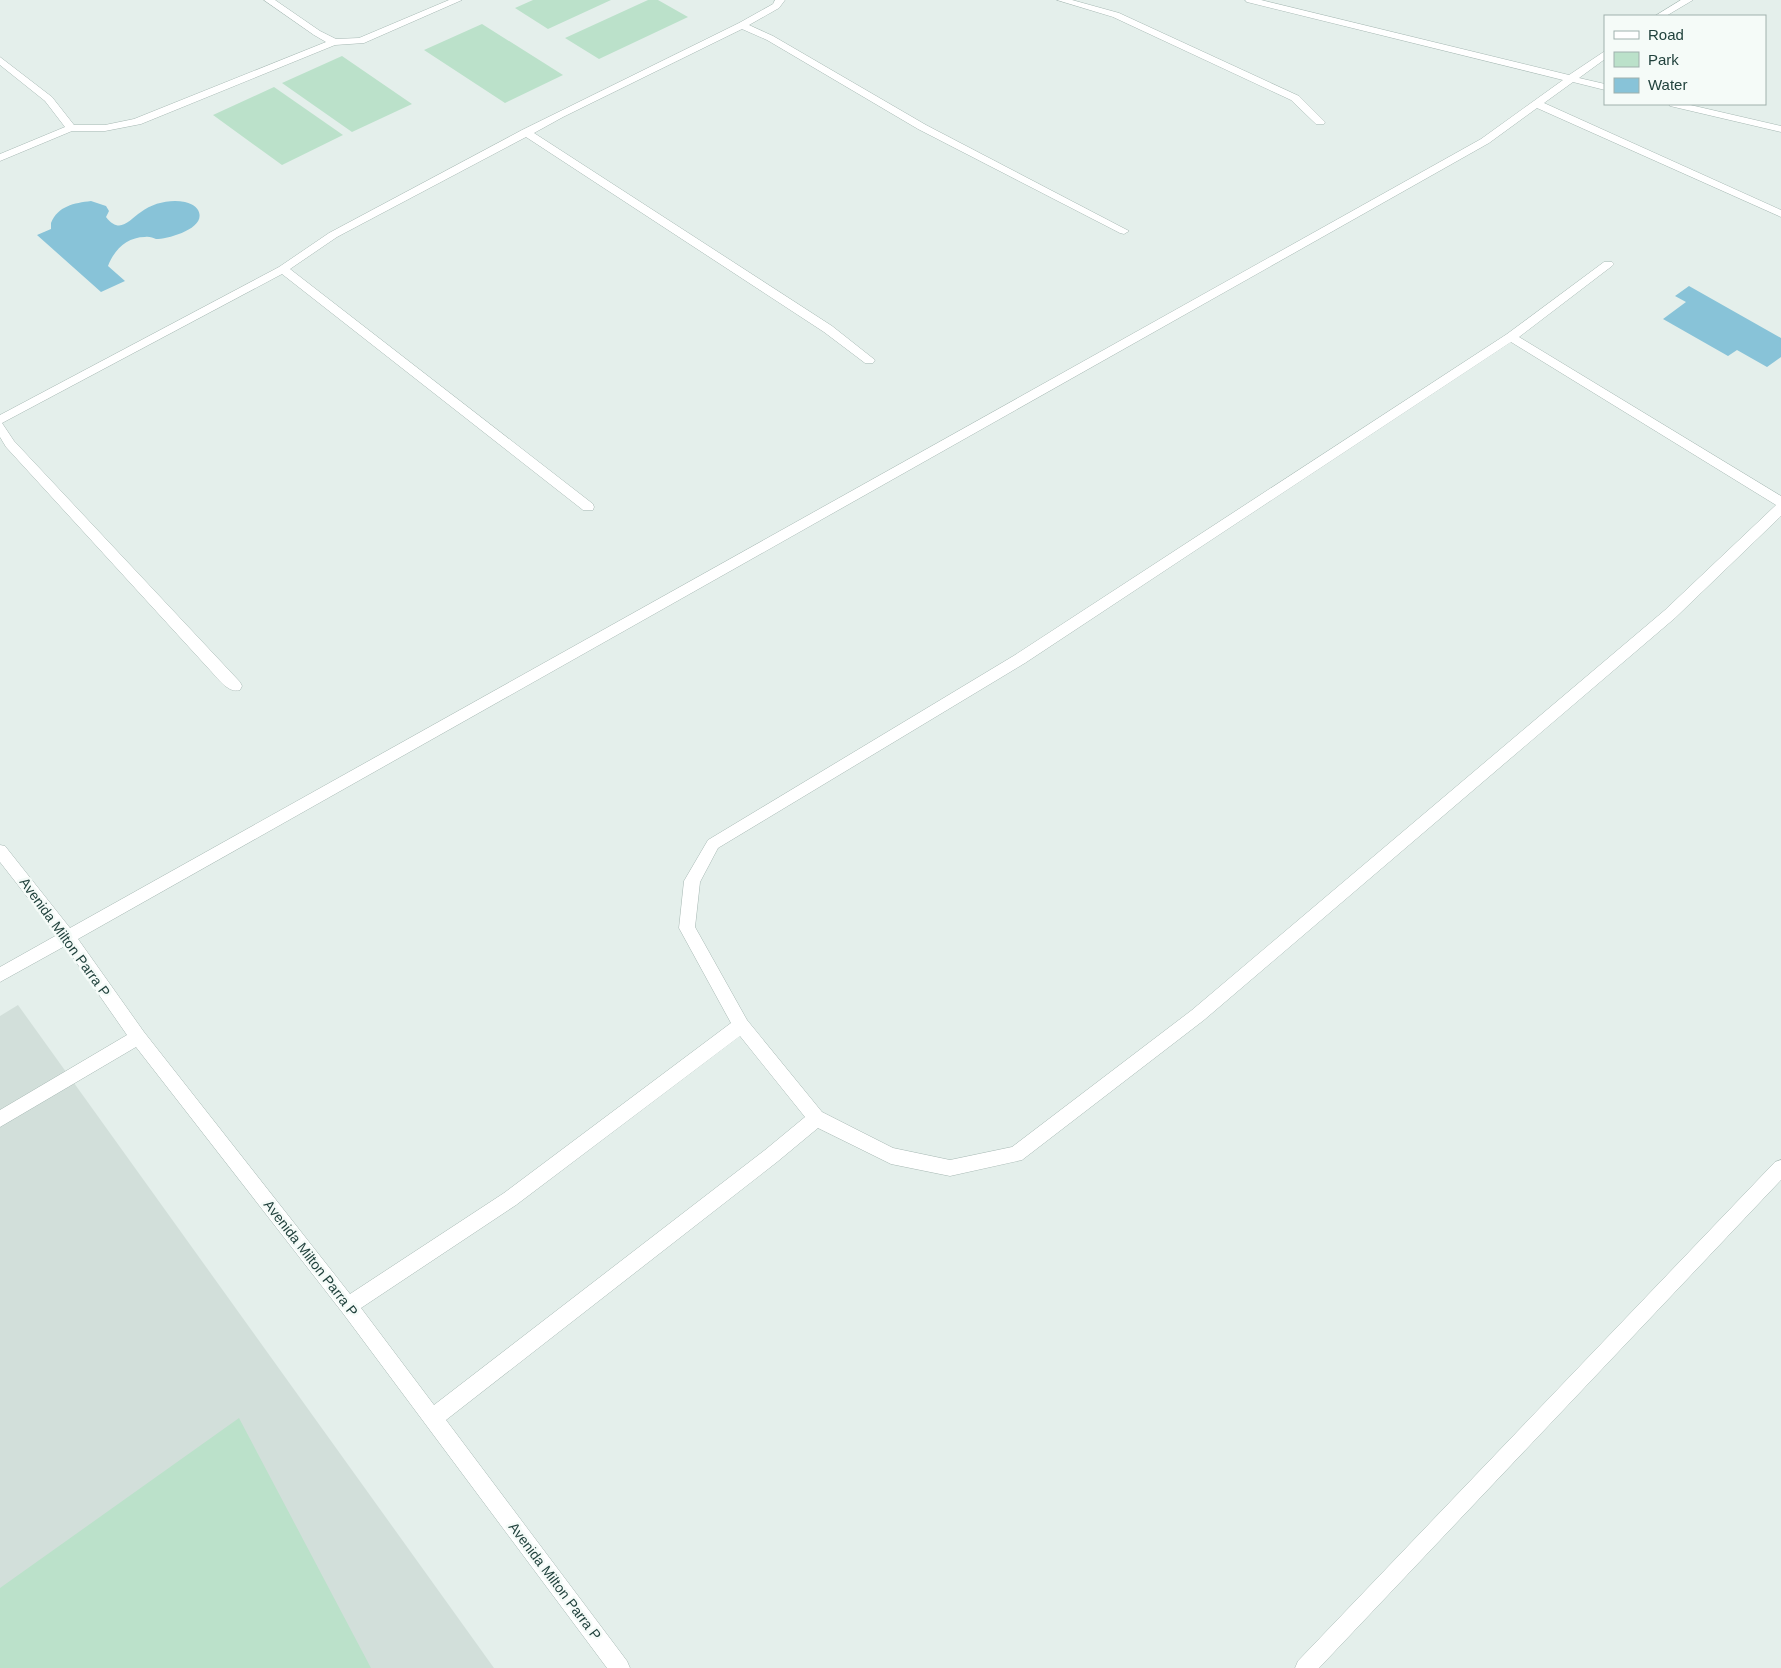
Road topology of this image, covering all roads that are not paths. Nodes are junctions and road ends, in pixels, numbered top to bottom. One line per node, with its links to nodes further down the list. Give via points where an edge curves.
1 (269, 0): 9 (street)
2 (458, 0): 9 (street, via 361,41)
3 (780, 0): 8 (street, via 776,6)
4 (1062, 0): 16 (street, via 1116,14 1216,61 1294,98)
5 (1250, 0): 12 (street)
6 (1688, 0): 7 (street)
7 (1662, 15)
8 (742, 25): 19 (street); 22 (street, via 922,126)
9 (334, 42): 17 (street, via 137,122 105,128)
10 (1604, 55): 12 (street)
11 (0, 60): 17 (street, via 53,103)
12 (1568, 79): 13 (street); 14 (street)
13 (1604, 88)
14 (1537, 104): 21 (street); 34 (street, via 1485,141)
15 (1678, 105): 18 (street)
16 (1320, 122)
17 (71, 128): 20 (street)
18 (1781, 129)
19 (526, 132): 24 (street, via 333,236); 26 (street, via 828,329)
20 (0, 158)
21 (1781, 214)
22 (1124, 231)
23 (1608, 264): 25 (street)
24 (283, 269): 27 (street); 30 (street)
25 (1511, 337): 29 (street); 36 (street, via 1020,658 713,844 692,881 687,928)
26 (870, 360)
27 (0, 420)
28 (0, 427): 32 (street, via 10,444)
29 (1781, 502)
30 (588, 507)
31 (1781, 508): 38 (street, via 1670,614 1198,1015 1016,1154 950,1168 891,1156)
32 (235, 686)
33 (0, 850): 34 (street, Avenida Milton Parra P)
34 (68, 938): 35 (street); 37 (street, Avenida Milton Parra P)
35 (0, 975)
36 (741, 1026): 38 (street); 41 (street, via 510,1199)
37 (138, 1038): 39 (street); 41 (street, Avenida Milton Parra P)
38 (816, 1118): 42 (street)
39 (0, 1119)
40 (1781, 1168): 44 (street)
41 (348, 1306): 42 (street, Avenida Milton Parra P)
42 (433, 1418): 43 (street, Avenida Milton Parra P)
43 (620, 1668)
44 (1305, 1668)

